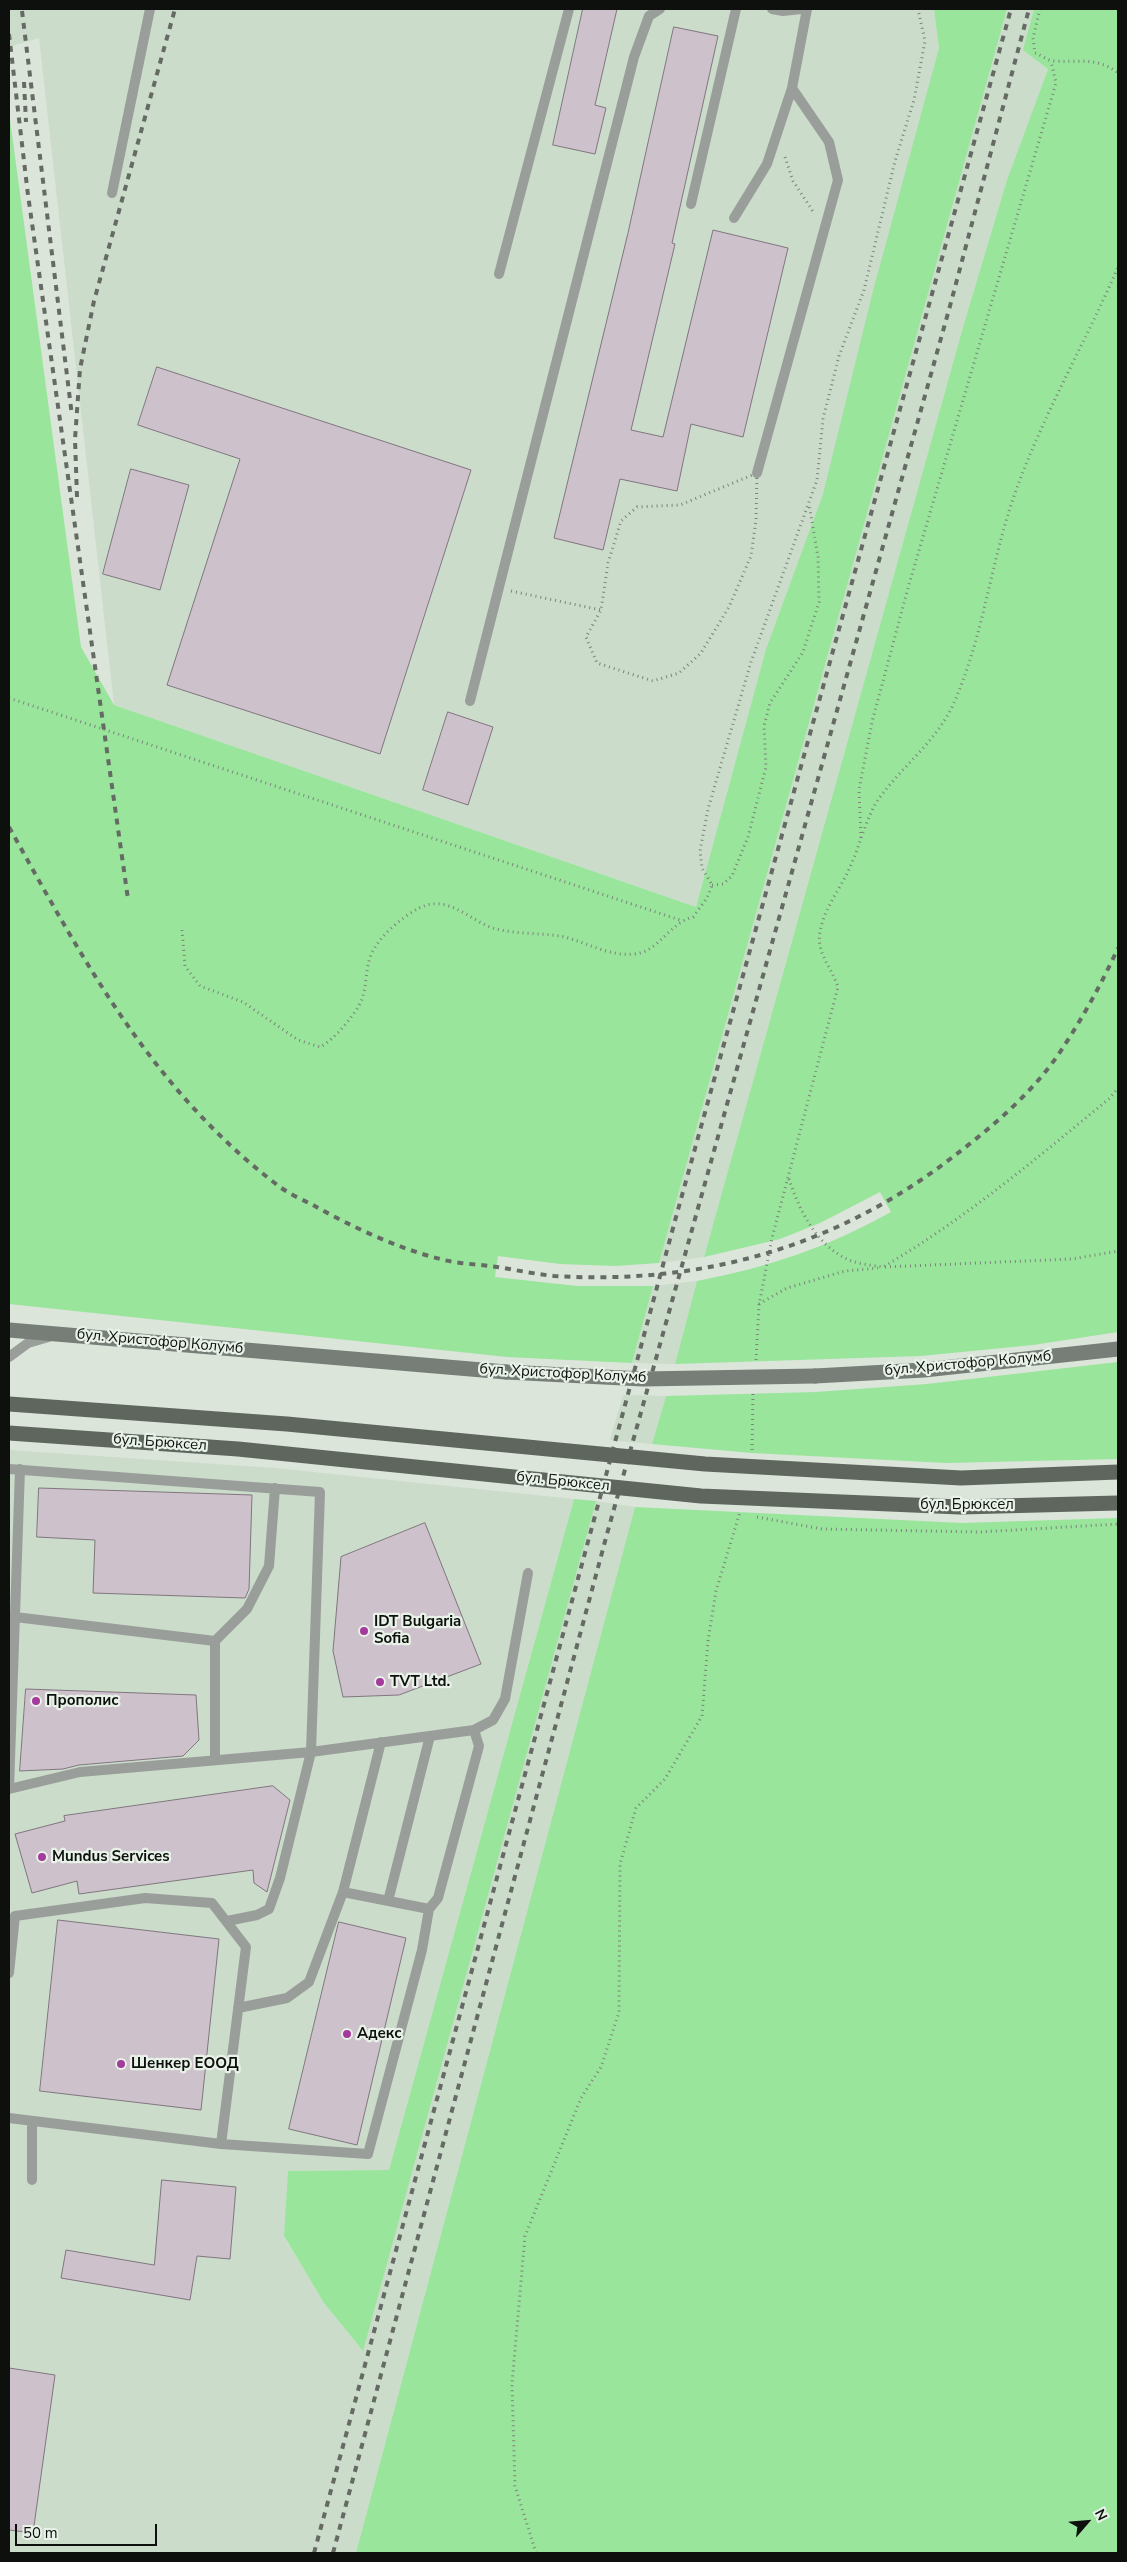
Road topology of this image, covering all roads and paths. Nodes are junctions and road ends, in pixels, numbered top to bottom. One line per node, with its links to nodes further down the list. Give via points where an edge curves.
1 (150, 9): 14 (lane)
2 (569, 9): 19 (lane)
3 (660, 9): 22 (lane, via 649,16 634,57)
4 (736, 9): 15 (lane)
5 (772, 9): 6 (lane)
6 (801, 9)
7 (807, 9): 12 (lane)
8 (918, 9): 21 (path, via 924,41 914,100 895,161 864,290 839,356 823,419 817,480)
9 (1040, 9): 10 (path, via 1033,38 1035,53)
10 (1052, 61): 11 (path, via 1084,59 1110,66); 26 (path, via 1056,83 872,722 859,790)
11 (1118, 73)
12 (792, 88): 13 (lane); 17 (lane, via 829,142 838,180)
13 (777, 133): 16 (lane, via 767,164); 17 (path, via 793,182)
14 (112, 193)
15 (690, 204)
16 (734, 218)
17 (825, 228): 20 (lane)
18 (1118, 267): 26 (path, via 1029,453 1006,518 974,647 952,707 931,742 902,769 878,800)
19 (499, 274)
20 (757, 473): 23 (path, via 680,505 637,507 622,521 608,563); 23 (path, via 751,556 729,607 701,653 679,673 653,680 597,663 586,637)
21 (808, 503): 27 (path, via 751,662 708,809 700,851 702,868); 27 (path, via 818,557 819,602 803,652 770,702 764,726 766,767 748,837 732,876 723,884)
22 (499, 588): 23 (path); 25 (lane)
23 (601, 610)
24 (9, 698): 28 (path)
25 (470, 701)
26 (861, 841): 31 (path, via 819,933 824,961 833,972 838,987)
27 (712, 885): 28 (path, via 693,917)
28 (681, 920): 29 (path, via 648,949 622,954 561,936 496,929 443,904 427,905 399,922 384,936 365,970 363,998 359,1005 334,1037 320,1047 298,1040 244,1002 200,986 185,966)
29 (182, 930)
30 (1118, 1088): 33 (path, via 1027,1167 919,1246)
31 (789, 1179): 33 (path, via 798,1207 827,1245 843,1258); 34 (path, via 772,1238)
32 (1118, 1251): 33 (path, via 1072,1259)
33 (883, 1267): 34 (path, via 845,1272 787,1288)
34 (759, 1304): 39 (path)
35 (9, 1330): 36 (street, бул. Христофор Колумб)
36 (62, 1333): 37 (street, бул. Христофор Колумб, bridge, via 506,1372 643,1379 815,1376 924,1370); 38 (lane, via 28,1343)
37 (1118, 1349)
38 (9, 1357)
39 (755, 1364)
40 (753, 1391): 43 (path)
41 (9, 1404): 46 (main road, бул. Брюксел, bridge, via 287,1424 705,1464 961,1478)
42 (9, 1433): 49 (main road, бул. Брюксел, bridge, via 238,1449 701,1496 960,1507)
43 (752, 1453)
44 (9, 1469): 45 (lane)
45 (20, 1470): 47 (lane); 55 (lane)
46 (1118, 1472)
47 (275, 1488): 56 (lane, via 269,1566 247,1609); 60 (lane, via 320,1492)
48 (742, 1502): 50 (path)
49 (1118, 1503)
50 (740, 1512): 51 (path); 73 (path, via 716,1591 702,1716 664,1779 636,1808 620,1864 619,2012 601,2067 581,2098 525,2236 512,2384 515,2486)
51 (748, 1514)
52 (756, 1516): 53 (path, via 832,1529 980,1532)
53 (1118, 1524)
54 (528, 1573): 57 (lane, via 505,1699 493,1720)
55 (15, 1617): 56 (lane); 62 (lane)
56 (215, 1641): 61 (lane)
57 (474, 1730): 58 (lane); 65 (lane, via 479,1746 438,1898)
58 (430, 1736): 59 (lane); 64 (lane)
59 (382, 1742): 60 (lane); 63 (lane)
60 (311, 1752): 61 (lane); 66 (lane, via 280,1878 269,1909 257,1915)
61 (215, 1760): 62 (lane, via 80,1772)
62 (9, 1789)
63 (343, 1892): 64 (lane); 68 (lane, via 308,1982 288,1998)
64 (388, 1901): 65 (lane)
65 (429, 1909): 71 (lane, via 422,1950 368,2154)
66 (226, 1921): 67 (lane, via 212,1903 145,1898 15,1916); 68 (lane, via 246,1947)
67 (9, 1974)
68 (238, 2008): 71 (lane)
69 (9, 2118): 70 (lane)
70 (32, 2121): 71 (lane); 72 (lane)
71 (221, 2144)
72 (32, 2180)
73 (536, 2553)

